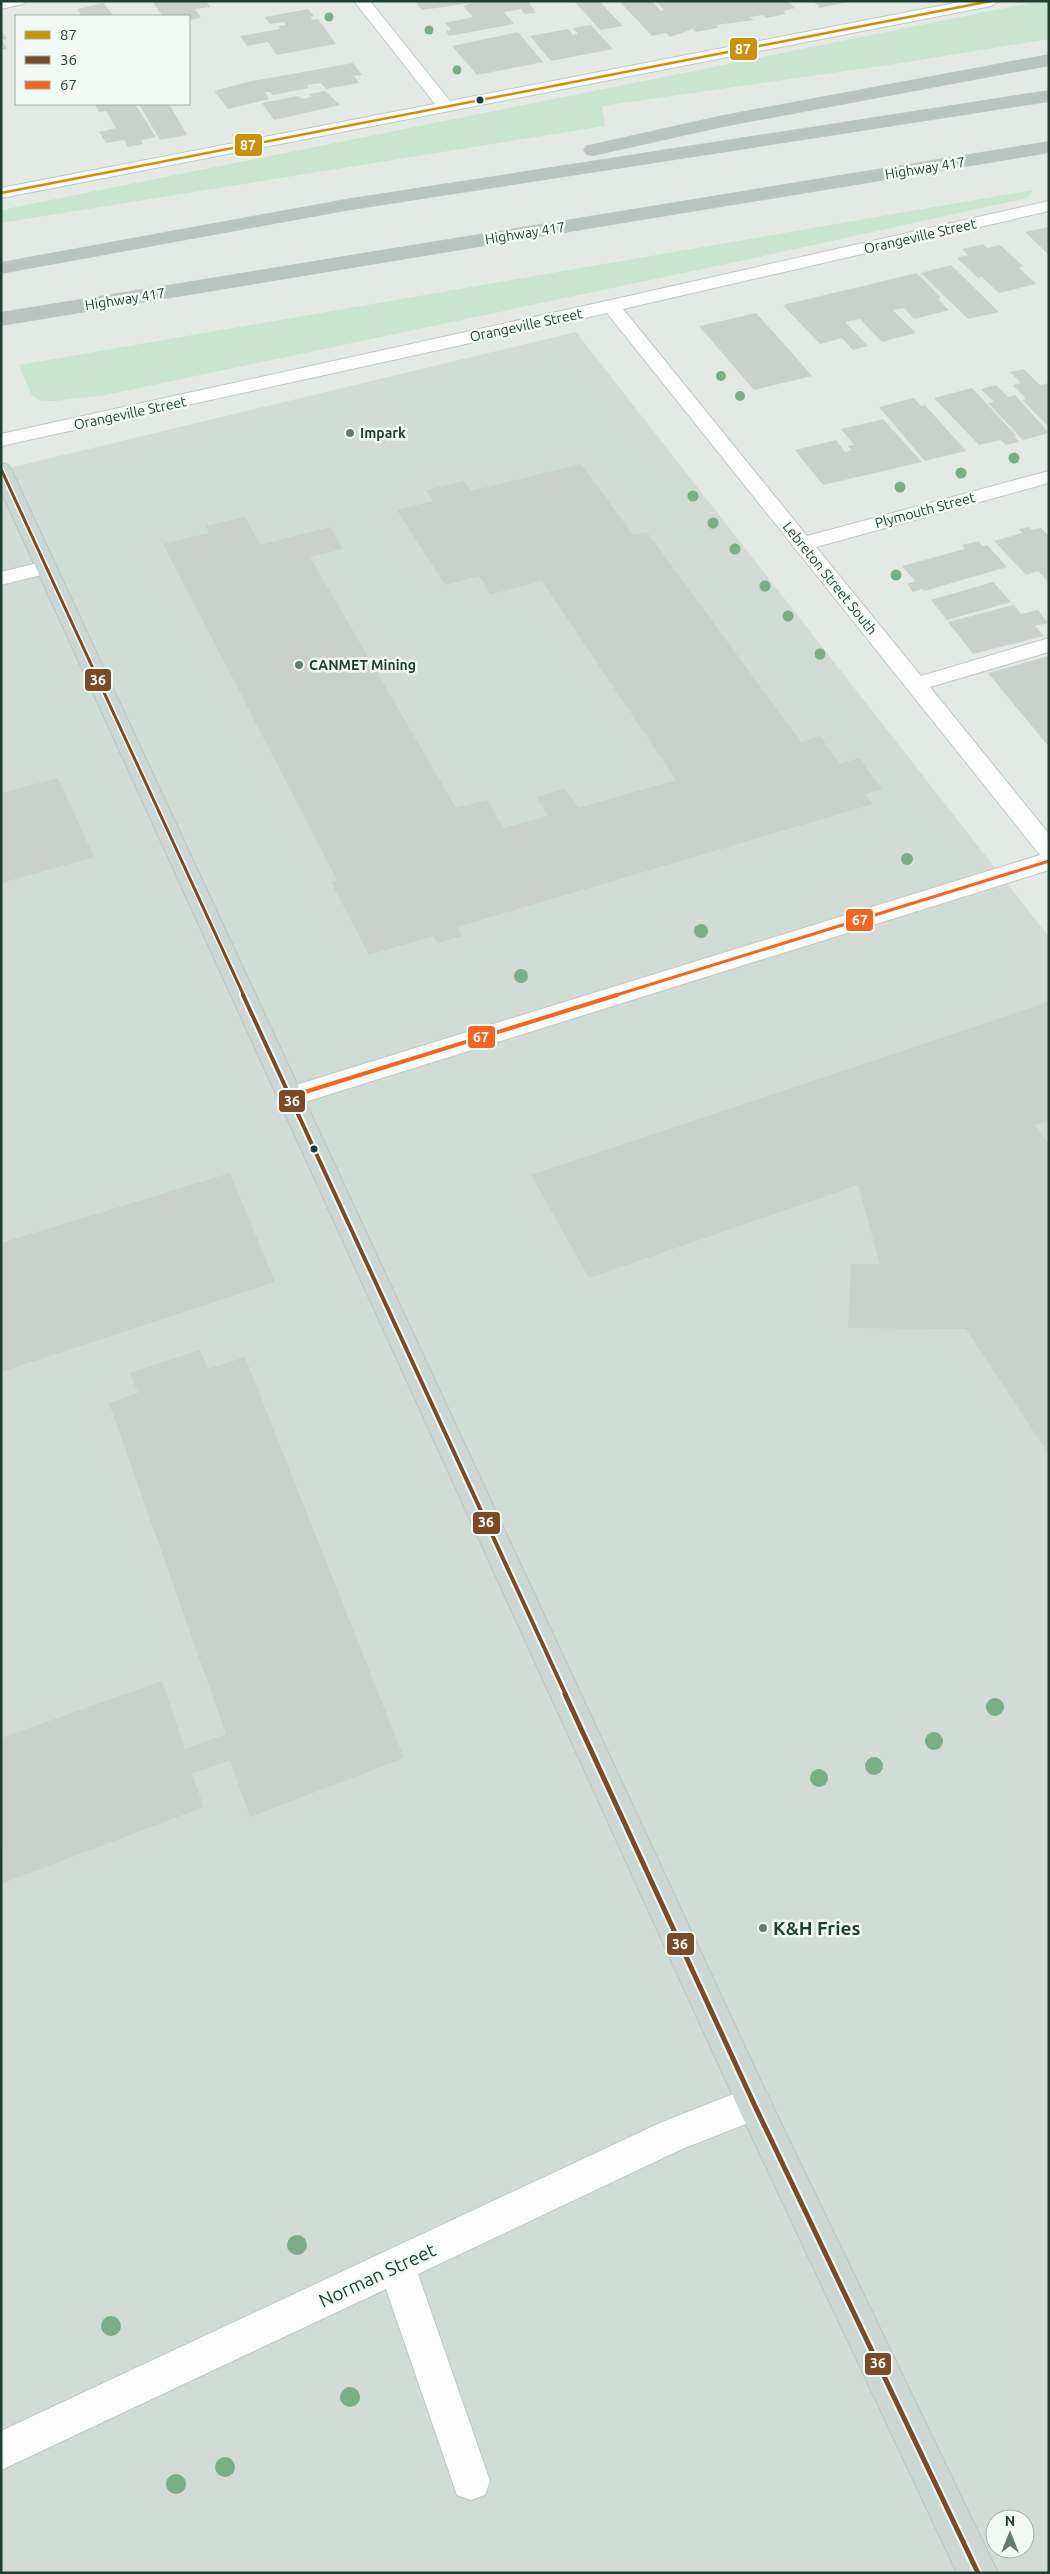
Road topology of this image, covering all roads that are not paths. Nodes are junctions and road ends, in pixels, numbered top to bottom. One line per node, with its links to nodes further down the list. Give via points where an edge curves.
1 (17, 1): 4 (street)
2 (362, 1): 8 (street)
3 (991, 1): 5 (street)
4 (1, 4)
5 (938, 6): 8 (street)
6 (1049, 60): 13 (highway, via 723,121)
7 (1049, 96): 13 (highway)
8 (445, 106): 12 (street)
9 (1049, 147): 11 (highway, Highway 417)
10 (1049, 157): 11 (highway)
11 (932, 167): 17 (highway, Highway 417)
12 (1, 193)
13 (345, 205): 15 (highway)
14 (1049, 206): 16 (street, Orangeville Street)
15 (1, 268)
16 (611, 306): 18 (street, Orangeville Street); 21 (street, Lebreton Street South)
17 (1, 319)
18 (1, 440)
19 (1, 469): 22 (main road)
20 (1049, 477): 21 (street, Plymouth Street)
21 (802, 544): 25 (street, Lebreton Street South)
22 (46, 567): 23 (street); 28 (main road)
23 (1, 579)
24 (1049, 645): 25 (street)
25 (917, 684): 26 (street, Lebreton Street South)
26 (1049, 850)
27 (1049, 861): 28 (street)
28 (292, 1096): 29 (main road)
29 (754, 2104): 30 (street, Norman Street, via 674,2134); 33 (main road)
30 (397, 2266): 31 (street, Norman Street); 32 (street)
31 (1, 2452)
32 (471, 2481)
33 (978, 2573)

